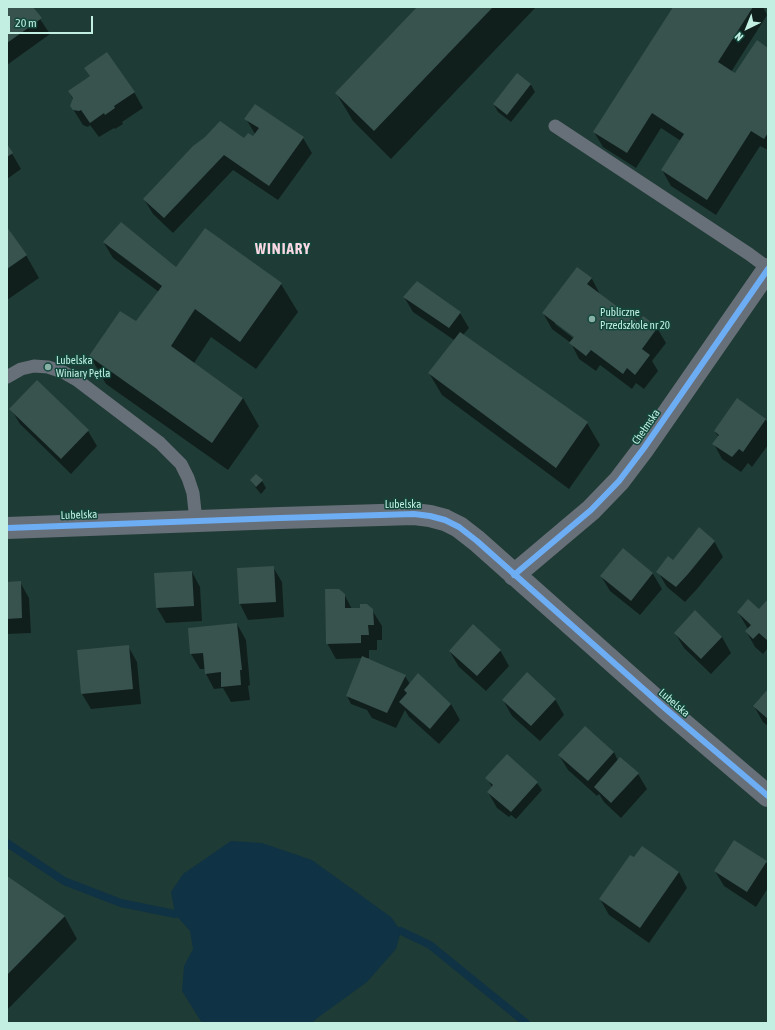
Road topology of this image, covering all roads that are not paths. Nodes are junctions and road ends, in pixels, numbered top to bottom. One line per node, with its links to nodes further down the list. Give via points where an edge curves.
1 (555, 126): 2 (lane)
2 (768, 268): 6 (street, Chełmska, via 644,448 619,480 591,510)
3 (7, 377): 4 (lane, via 21,369 34,366 63,372 160,443 181,464 188,478 193,493)
4 (196, 521): 5 (street, Lubelska); 6 (street, Lubelska, via 414,514 430,516 459,527)
5 (7, 528)
6 (514, 575): 7 (street, Lubelska)
7 (768, 796)

